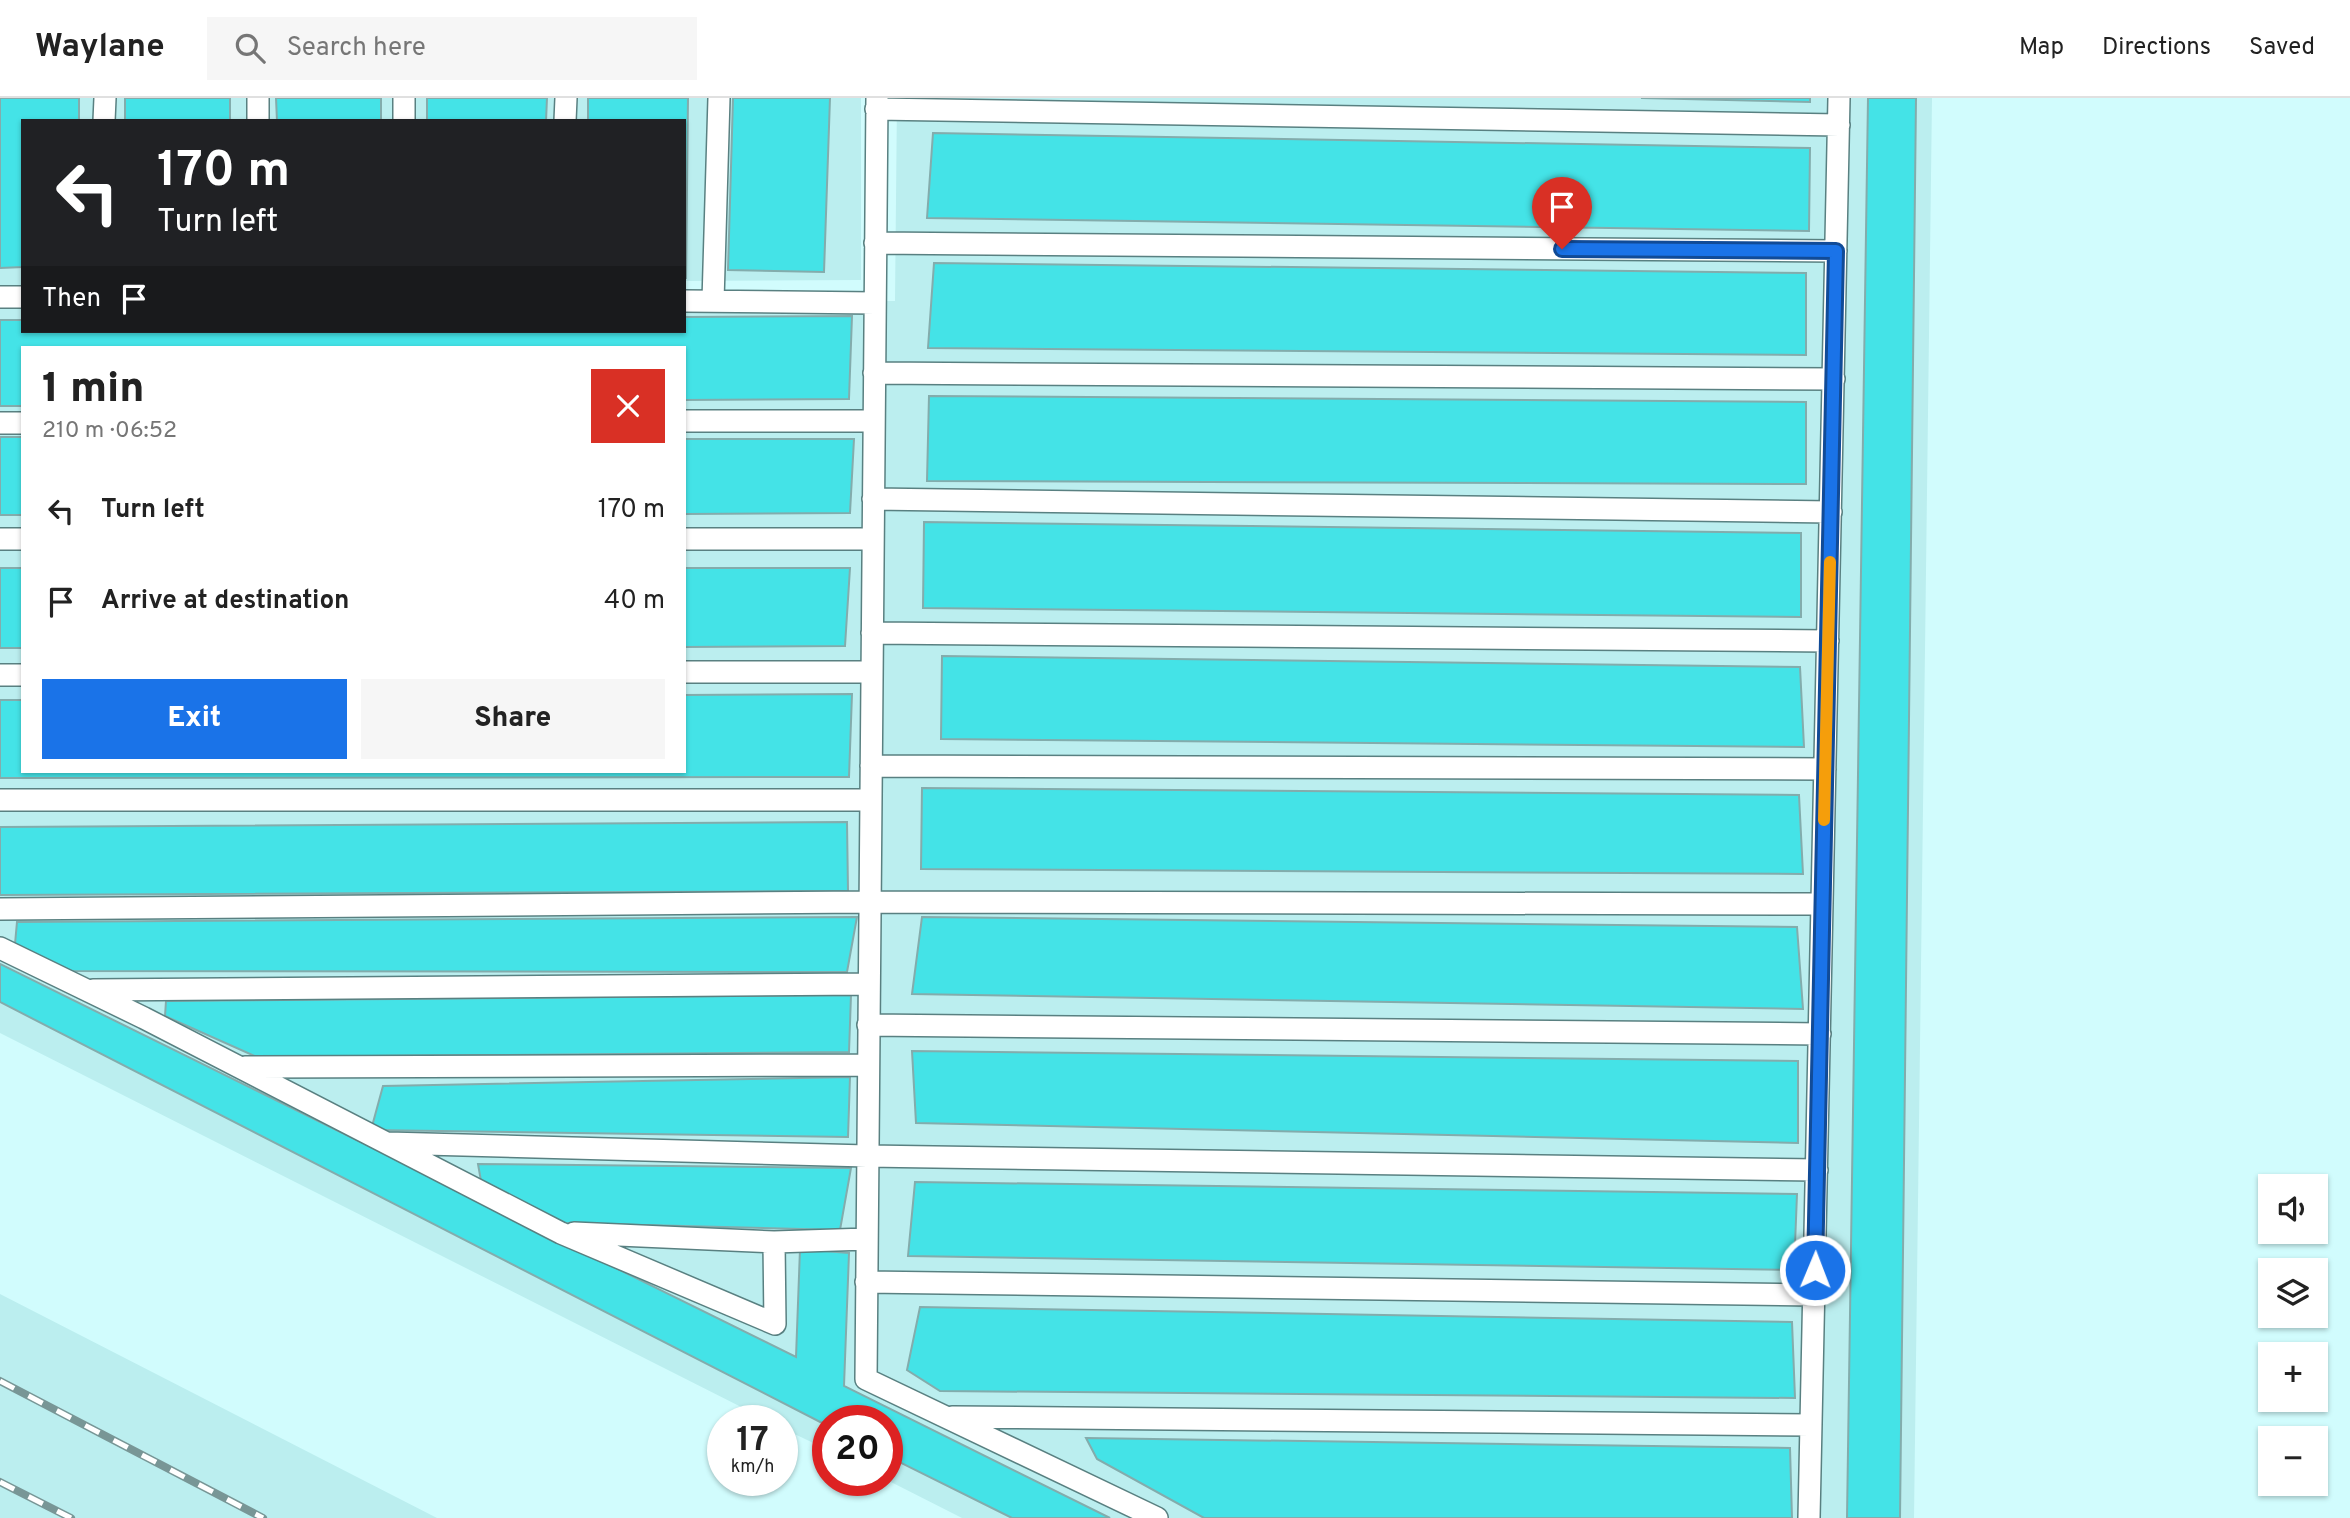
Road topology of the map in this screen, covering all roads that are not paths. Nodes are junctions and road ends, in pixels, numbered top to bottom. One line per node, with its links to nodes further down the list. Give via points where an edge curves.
1 (105, 98): 8 (lane)
2 (258, 98): 9 (lane)
3 (404, 98): 10 (lane)
4 (566, 98): 11 (lane)
5 (719, 98): 18 (lane)
6 (1839, 98): 12 (lane)
7 (876, 104): 12 (lane); 13 (lane)
8 (104, 119)
9 (258, 119)
10 (404, 119)
11 (565, 119)
12 (1839, 125): 14 (lane)
13 (875, 243): 14 (lane); 19 (lane)
14 (1836, 251): 21 (lane)
15 (0, 297): 16 (lane)
16 (21, 297)
17 (686, 301): 18 (lane)
18 (713, 301): 19 (lane)
19 (875, 303): 20 (lane)
20 (874, 373): 21 (lane); 23 (lane)
21 (1834, 379): 27 (lane)
22 (686, 421): 23 (lane)
23 (874, 421): 26 (lane)
24 (0, 423): 25 (lane)
25 (21, 423)
26 (873, 499): 27 (lane); 31 (lane)
27 (1831, 512): 33 (lane)
28 (0, 539): 29 (lane)
29 (21, 539)
30 (686, 539): 31 (lane)
31 (873, 539): 32 (lane)
32 (872, 634): 33 (lane); 34 (lane)
33 (1828, 641): 39 (lane)
34 (872, 672): 35 (lane); 38 (lane)
35 (686, 673)
36 (0, 675): 37 (lane)
37 (21, 675)
38 (871, 766): 39 (lane); 41 (lane)
39 (1825, 769): 43 (lane)
40 (0, 800): 41 (lane)
41 (870, 800): 42 (lane)
42 (870, 902): 43 (lane); 44 (lane); 46 (lane)
43 (1822, 904): 49 (lane)
44 (0, 909)
45 (0, 948): 47 (lane)
46 (869, 984): 47 (lane); 48 (lane)
47 (87, 990): 51 (lane)
48 (869, 1025): 49 (lane); 50 (lane)
49 (1820, 1034): 54 (lane)
50 (868, 1065): 51 (lane); 53 (lane)
51 (240, 1067): 52 (lane)
52 (388, 1143): 53 (lane); 55 (lane)
53 (867, 1156): 54 (lane); 56 (lane)
54 (1817, 1170): 59 (lane)
55 (561, 1233): 57 (lane); 57 (lane, via 775,1324)
56 (867, 1239): 57 (lane); 58 (lane)
57 (774, 1242)
58 (866, 1282): 59 (lane); 60 (lane, via 866,1379)
59 (1814, 1295): 61 (lane)
60 (945, 1416): 61 (lane); 62 (lane)
61 (1811, 1425): 63 (lane)
62 (1157, 1518)
63 (1810, 1518)

